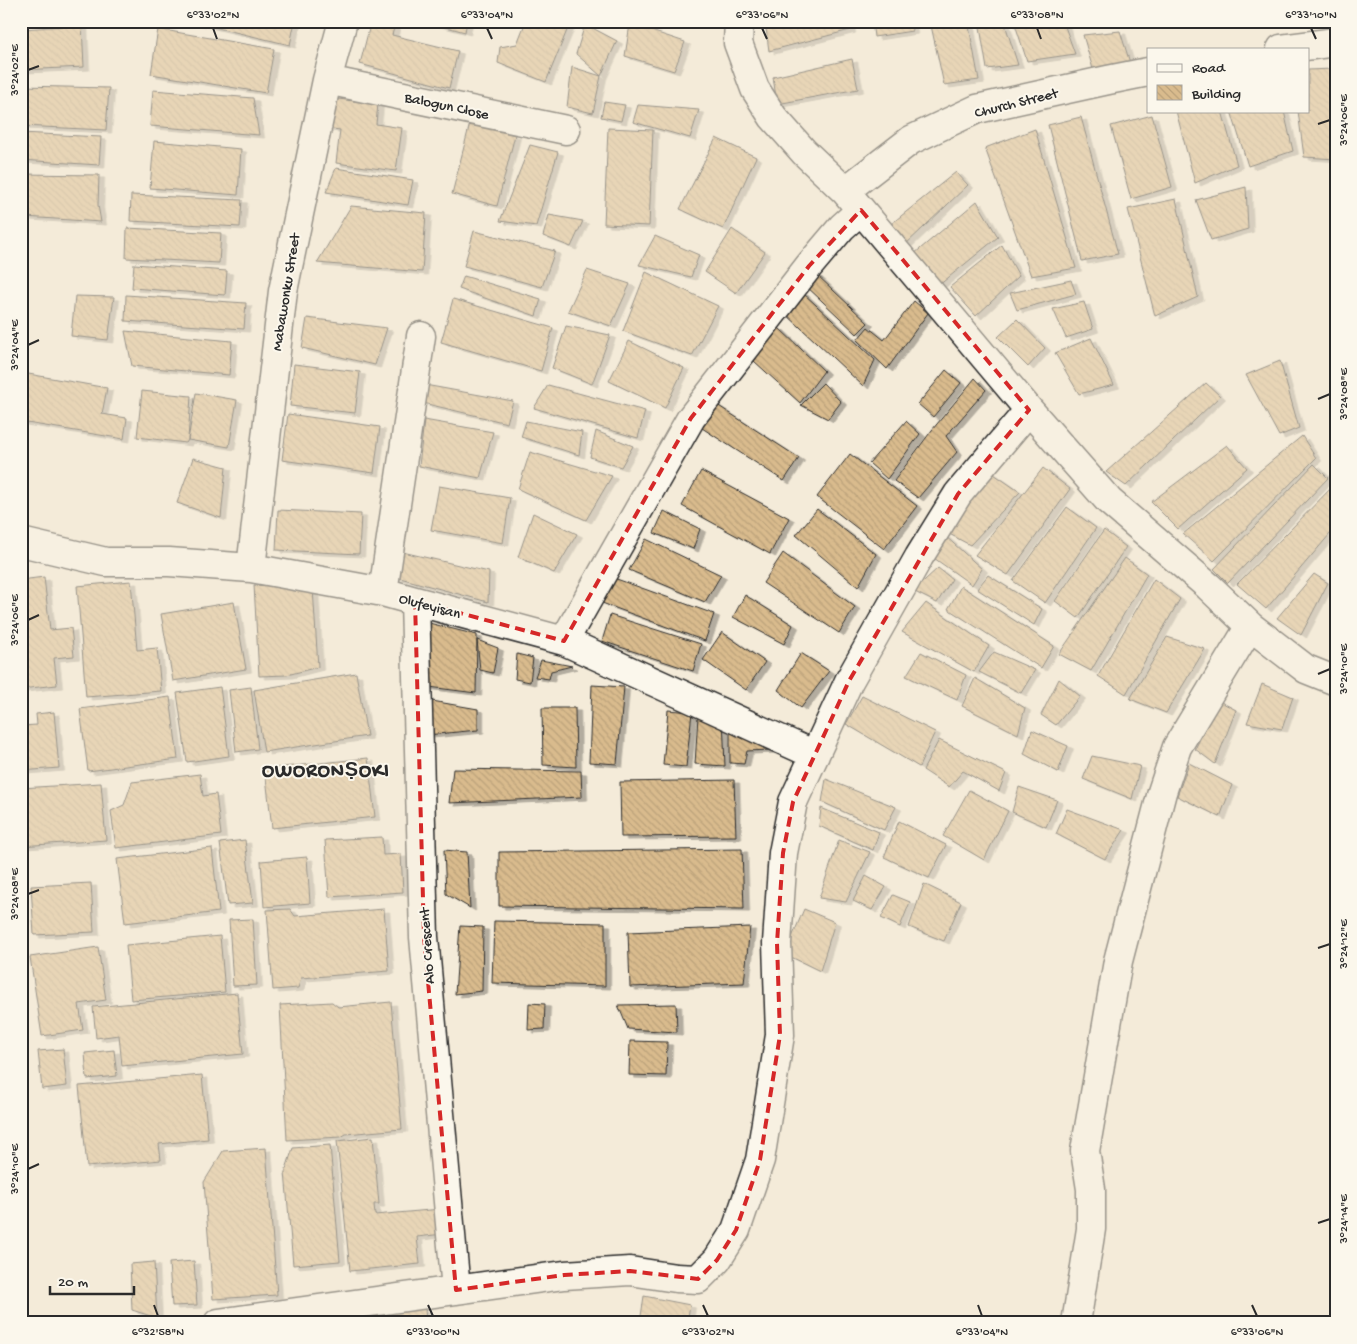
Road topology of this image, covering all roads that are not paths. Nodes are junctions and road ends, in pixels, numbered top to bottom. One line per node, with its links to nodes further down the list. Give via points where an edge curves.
1 (343, 21): 6 (street, Mabawonku Street)
2 (739, 21): 8 (street, via 738,43 755,89 773,117)
3 (1336, 42): 4 (street)
4 (1289, 48)
5 (1147, 72): 8 (street, Church Street, via 977,110 911,140)
6 (327, 80): 7 (street, Balogun Close); 12 (street, Mabawonku Street, via 282,291)
7 (566, 130)
8 (853, 200): 10 (street); 16 (street, Church Street, via 842,228 691,418)
9 (422, 336): 13 (street)
10 (1029, 410): 15 (street, via 1109,501); 18 (street, via 948,510 849,681)
11 (21, 542): 12 (street, Olufeyisan, via 106,562 169,562)
12 (251, 568): 13 (street, Olufeyisan)
13 (383, 592): 14 (street, Olufeyisan)
14 (415, 601): 16 (street, Olufeyisan); 19 (street, Alo Crescent, via 424,937)
15 (1250, 626): 17 (street, via 1306,669); 21 (street, via 1177,747 1162,792 1118,961 1085,1151 1091,1189 1092,1229)
16 (564, 641): 18 (street, Olufeyisan)
17 (1336, 681)
18 (815, 755): 19 (street, via 792,802 782,853 777,942 780,1035 760,1160 736,1230 717,1260 698,1279 630,1271 564,1274)
19 (456, 1290): 20 (street)
20 (218, 1323)
21 (1076, 1323)

